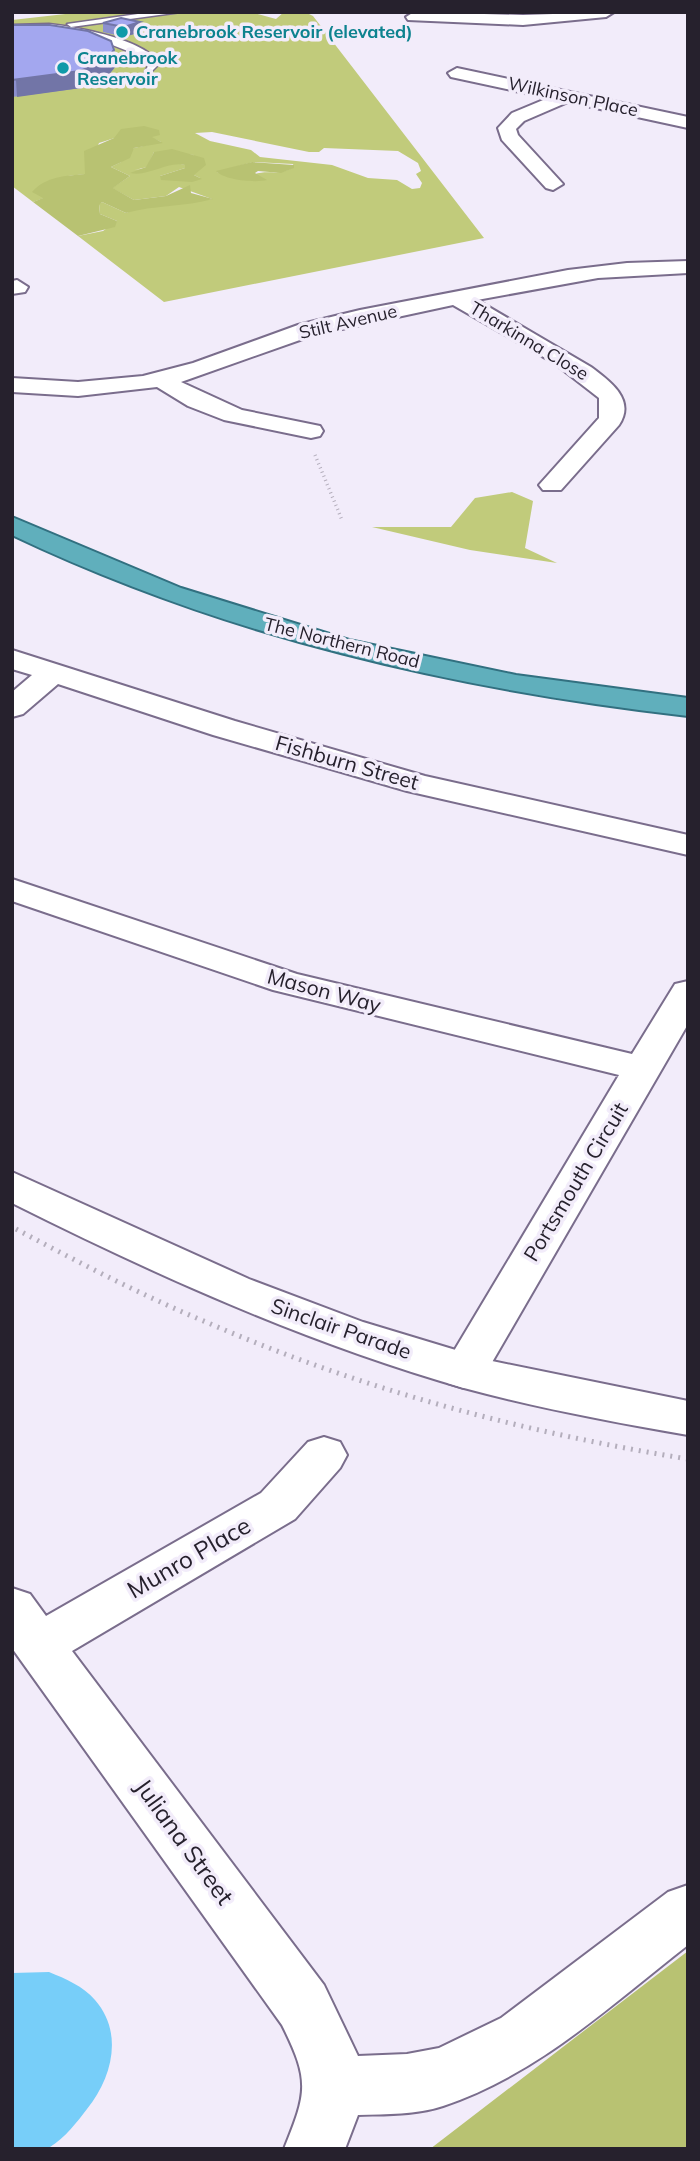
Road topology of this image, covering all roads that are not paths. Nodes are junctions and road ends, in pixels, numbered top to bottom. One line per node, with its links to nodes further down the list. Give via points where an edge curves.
1 (177, 12): 5 (lane)
2 (606, 12): 3 (street)
3 (499, 16): 4 (street)
4 (414, 18)
5 (65, 26): 6 (lane); 7 (lane, via 151,58 154,64)
6 (12, 28)
7 (148, 70)
8 (457, 73): 9 (street, Wilkinson Place)
9 (567, 96): 10 (street, Wilkinson Place); 11 (street, via 518,117 507,128 509,136)
10 (688, 122)
11 (553, 184)
12 (688, 267): 13 (street, Stilt Avenue, via 586,272)
13 (457, 298): 14 (street, Stilt Avenue, via 307,330); 17 (street, Tharkinna Close, via 589,377 610,396 610,420)
14 (162, 380): 15 (street, Stilt Avenue, via 77,390); 16 (street, via 224,414)
15 (12, 385)
16 (311, 430)
17 (552, 485)
18 (12, 525): 21 (highway, The Northern Road, via 136,582 308,636 508,681)
19 (12, 659): 20 (street, Fishburn Street)
20 (53, 673): 22 (street); 23 (street, Fishburn Street, via 418,784)
21 (688, 707)
22 (12, 708)
23 (688, 845)
24 (12, 889): 26 (street, Mason Way, via 286,982)
25 (688, 992): 26 (street, Portsmouth Circuit)
26 (643, 1069): 28 (street, Portsmouth Circuit)
27 (12, 1186): 28 (street, Sinclair Parade, via 115,1238 290,1313)
28 (464, 1371): 29 (street, Sinclair Parade)
29 (688, 1418)
30 (324, 1455): 31 (street, Munro Place, via 278,1506)
31 (26, 1626): 33 (street, Juliana Street, via 303,2005 328,2055)
32 (688, 1911): 33 (street, via 522,2038 484,2058 442,2077 407,2084)
33 (334, 2086): 34 (street)
34 (314, 2149)

